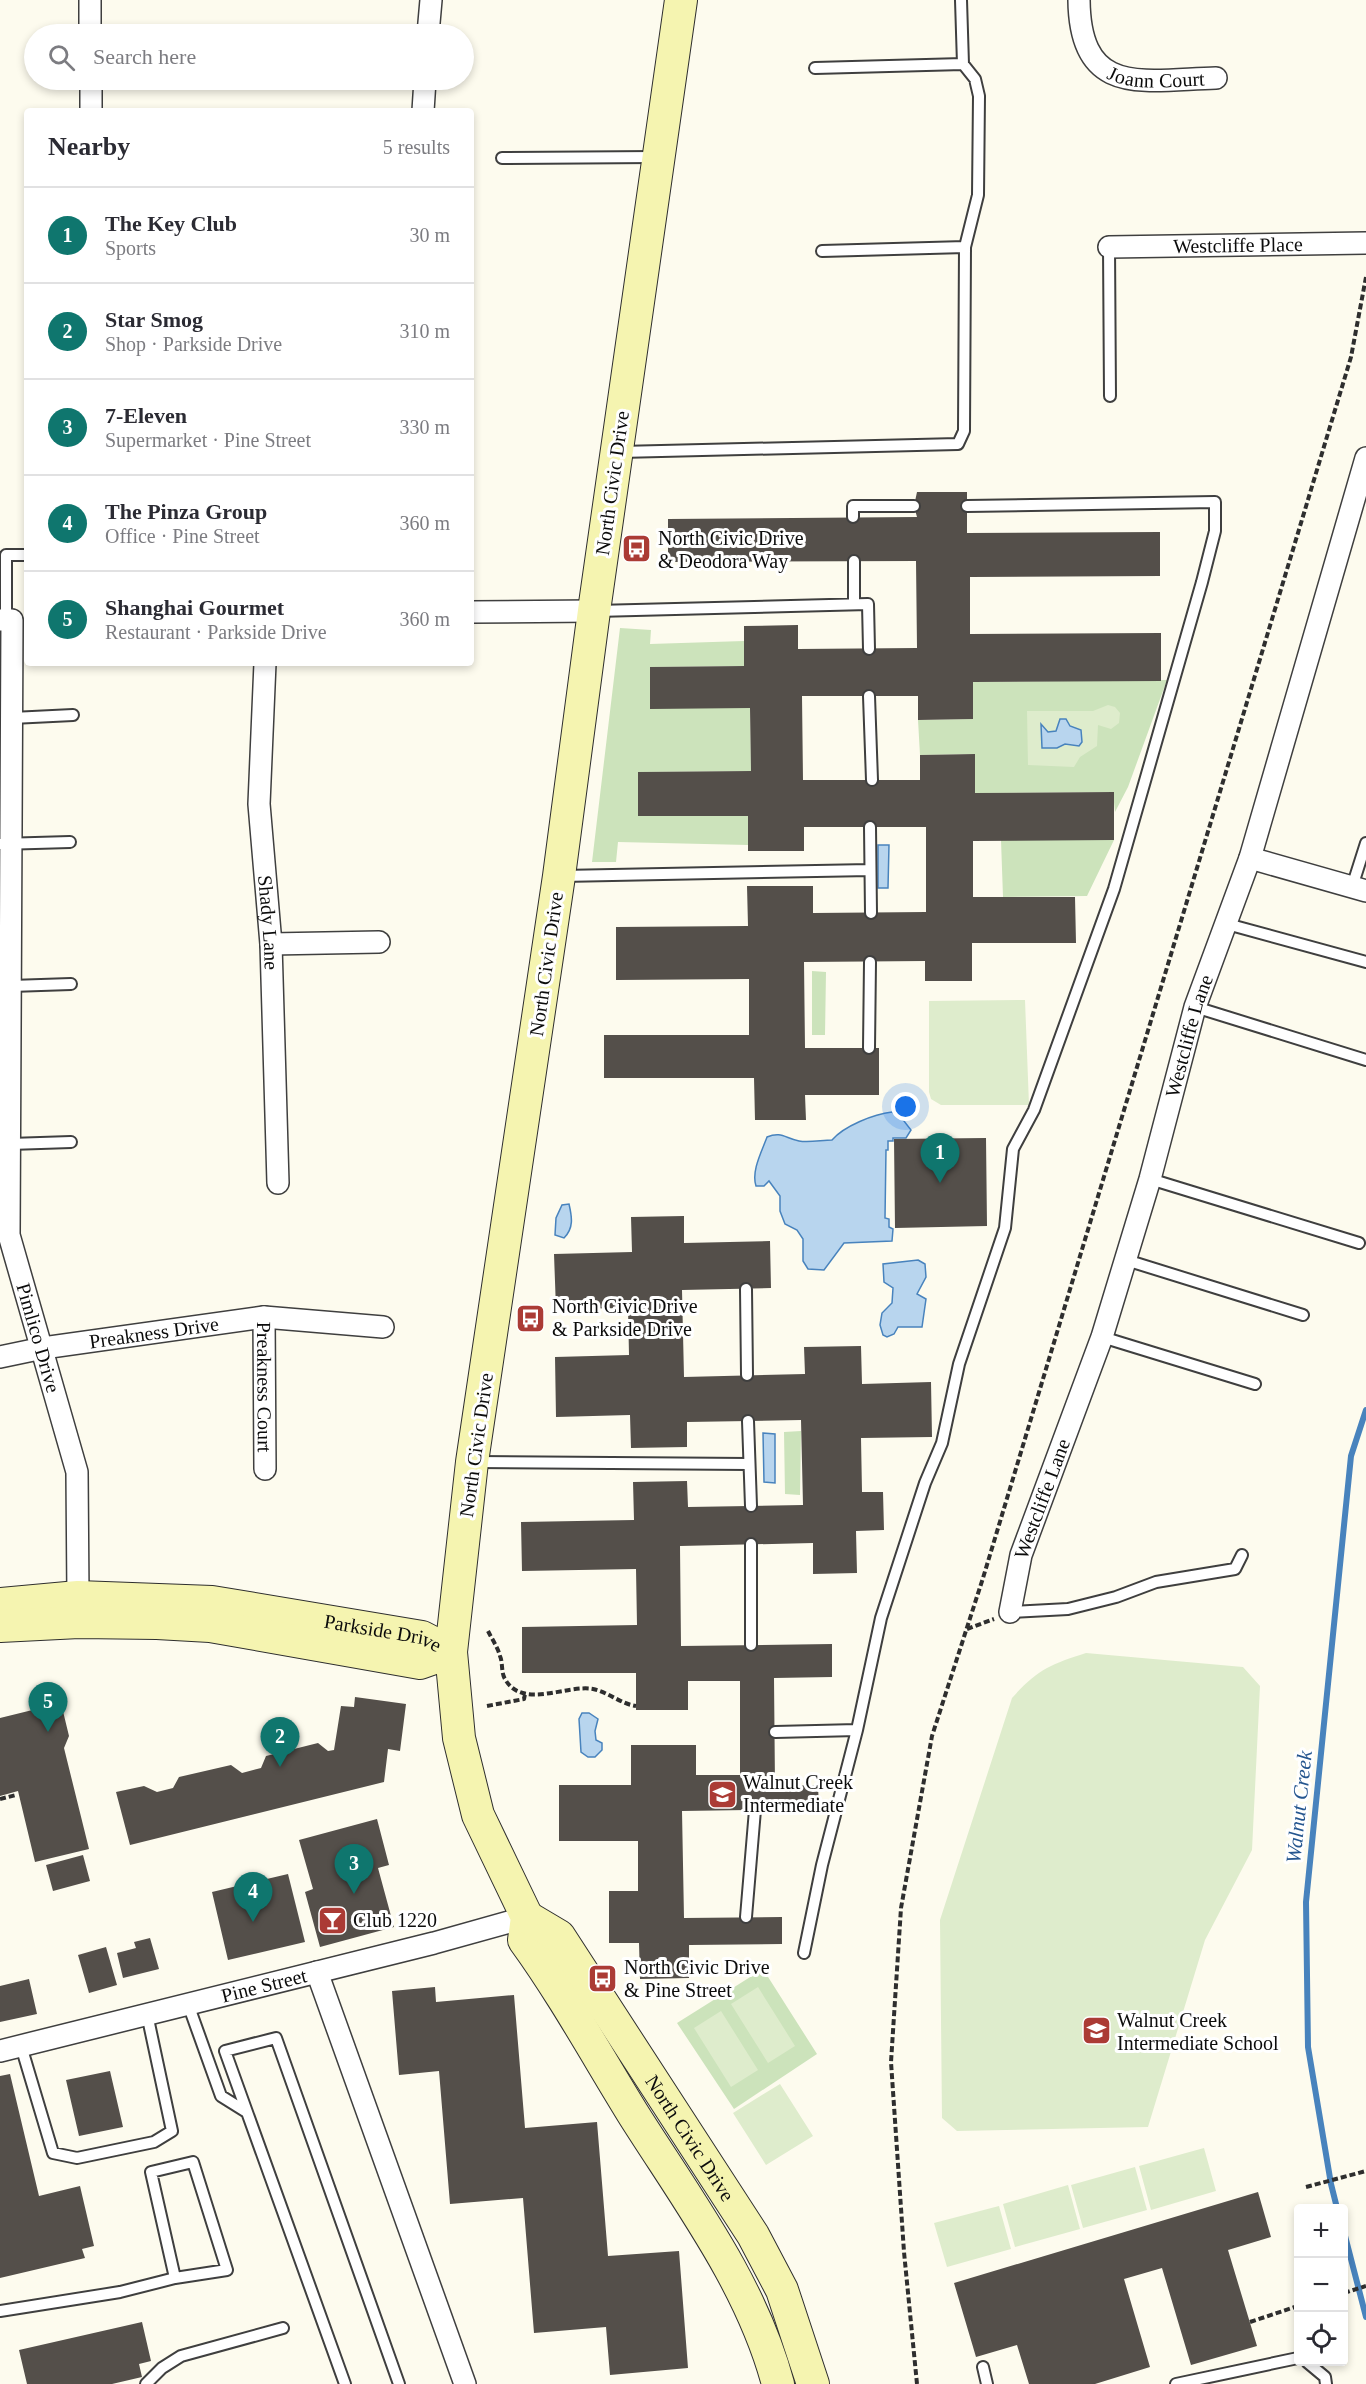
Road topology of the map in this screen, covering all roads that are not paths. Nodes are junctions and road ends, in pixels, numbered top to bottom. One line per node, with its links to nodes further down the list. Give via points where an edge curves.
1 (90, 0): 6 (street)
2 (431, 0): 7 (street)
3 (681, 0): 15 (main road, North Civic Drive)
4 (961, 0): 8 (lane)
5 (1079, 0): 10 (street, Joann Court, via 1084,42 1093,58 1109,73 1137,80)
6 (90, 24)
7 (429, 24)
8 (963, 64): 9 (lane); 18 (lane, via 975,79 979,96 978,195)
9 (815, 68)
10 (1216, 78)
11 (91, 90): 13 (street)
12 (424, 90): 14 (street)
13 (91, 108)
14 (423, 108)
15 (659, 157): 16 (lane); 22 (main road, North Civic Drive)
16 (502, 158)
17 (1366, 243): 19 (street, Westcliffe Place)
18 (965, 247): 20 (lane); 22 (lane, via 964,431 958,444)
19 (1109, 247): 21 (lane)
20 (822, 250)
21 (1110, 396)
22 (617, 452): 30 (main road, North Civic Drive)
23 (1365, 471): 43 (street, Westcliffe Lane)
24 (914, 506): 26 (lane, via 853,506)
25 (967, 506): 88 (lane, via 1215,502 1215,531 1114,890 1034,1110 1013,1149 1005,1228 959,1364 942,1443 881,1618)
26 (853, 517)
27 (24, 555): 32 (lane, via 6,555)
28 (854, 561): 29 (lane)
29 (854, 604): 30 (lane); 33 (lane, via 868,604)
30 (594, 610): 31 (street); 45 (main road, North Civic Drive)
31 (474, 612)
32 (3, 620): 37 (street, Pimlico Drive, via 12,620)
33 (869, 649)
34 (265, 666): 50 (street, Shady Lane, via 259,804)
35 (869, 696): 38 (lane)
36 (73, 715): 37 (lane)
37 (12, 718): 42 (street, Pimlico Drive)
38 (872, 780)
39 (870, 827): 44 (lane)
40 (70, 842): 42 (lane)
41 (1366, 843): 46 (lane)
42 (6, 844): 51 (street, Pimlico Drive)
43 (1250, 858): 46 (street); 48 (street, Westcliffe Lane)
44 (870, 870): 45 (lane); 47 (lane)
45 (559, 876): 76 (main road, North Civic Drive)
46 (1359, 889)
47 (871, 913)
48 (1227, 924): 53 (lane); 56 (street, Westcliffe Lane)
49 (380, 942): 50 (street)
50 (271, 944): 63 (street, Shady Lane)
51 (5, 945): 55 (street, Pimlico Drive)
52 (870, 962): 57 (lane)
53 (1366, 962)
54 (71, 984): 55 (lane)
55 (10, 986): 59 (street, Pimlico Drive)
56 (1195, 1007): 58 (lane); 62 (street, Westcliffe Lane)
57 (869, 1047)
58 (1366, 1060)
59 (5, 1083): 61 (street, Pimlico Drive)
60 (71, 1142): 61 (lane)
61 (9, 1144): 71 (street, Pimlico Drive, via 9,1235)
62 (1150, 1179): 64 (lane); 65 (street, Westcliffe Lane)
63 (278, 1183)
64 (1359, 1243)
65 (1126, 1260): 67 (lane); 70 (street, Westcliffe Lane)
66 (746, 1289): 73 (lane)
67 (1303, 1315)
68 (264, 1317): 69 (street, Preakness Court); 71 (street, Preakness Drive); 78 (street, Preakness Court)
69 (383, 1327)
70 (1102, 1337): 74 (lane); 84 (street, Westcliffe Lane, via 1021,1555)
71 (43, 1348): 72 (street, Preakness Drive); 82 (street, Pimlico Drive, via 77,1472)
72 (0, 1357)
73 (747, 1375)
74 (1255, 1384)
75 (748, 1421): 77 (lane)
76 (472, 1462): 77 (lane); 87 (main road, North Civic Drive)
77 (748, 1464): 79 (lane)
78 (265, 1469)
79 (751, 1506)
80 (751, 1544): 86 (lane)
81 (1242, 1556): 84 (lane, via 1235,1569 1156,1582 1068,1609)
82 (78, 1597): 83 (main road, Parkside Drive); 87 (main road, Parkside Drive, via 212,1602 422,1637)
83 (0, 1604)
84 (1010, 1612)
85 (0, 1626): 87 (main road, Parkside Drive, via 79,1622 210,1626 420,1663)
86 (751, 1645)
87 (451, 1652): 91 (main road, North Civic Drive, via 459,1738 478,1815)
88 (857, 1730): 89 (lane); 93 (lane)
89 (775, 1732)
90 (755, 1810): 92 (lane)
91 (526, 1917): 94 (street, Pine Street); 110 (main road, North Civic Drive, via 524,1940 721,2253 752,2310); 111 (main road, North Civic Drive, via 559,1936 753,2235 782,2290)
92 (746, 1917)
93 (804, 1953)
94 (317, 1972): 95 (street, Pine Street); 109 (street)
95 (188, 2004): 96 (street, Pine Street); 99 (lane, via 221,2096)
96 (147, 2014): 97 (street, Pine Street); 97 (lane, via 172,2131 154,2142 77,2158 53,2153)
97 (21, 2046): 98 (street, Pine Street)
98 (0, 2051)
99 (245, 2111): 107 (lane); 108 (lane, via 225,2051 276,2038)
100 (175, 2277): 100 (lane, via 151,2172 193,2163 227,2270); 101 (lane, via 120,2292)
101 (0, 2311)
102 (283, 2328): 106 (lane, via 181,2356)
103 (1294, 2359): 113 (lane)
104 (1313, 2366): 114 (lane, via 1325,2377)
105 (983, 2367): 112 (lane)
106 (146, 2384)
107 (345, 2384)
108 (399, 2384)
109 (465, 2384)
110 (778, 2384)
111 (813, 2384)
112 (987, 2384)
113 (1176, 2384)
114 (1326, 2384)

